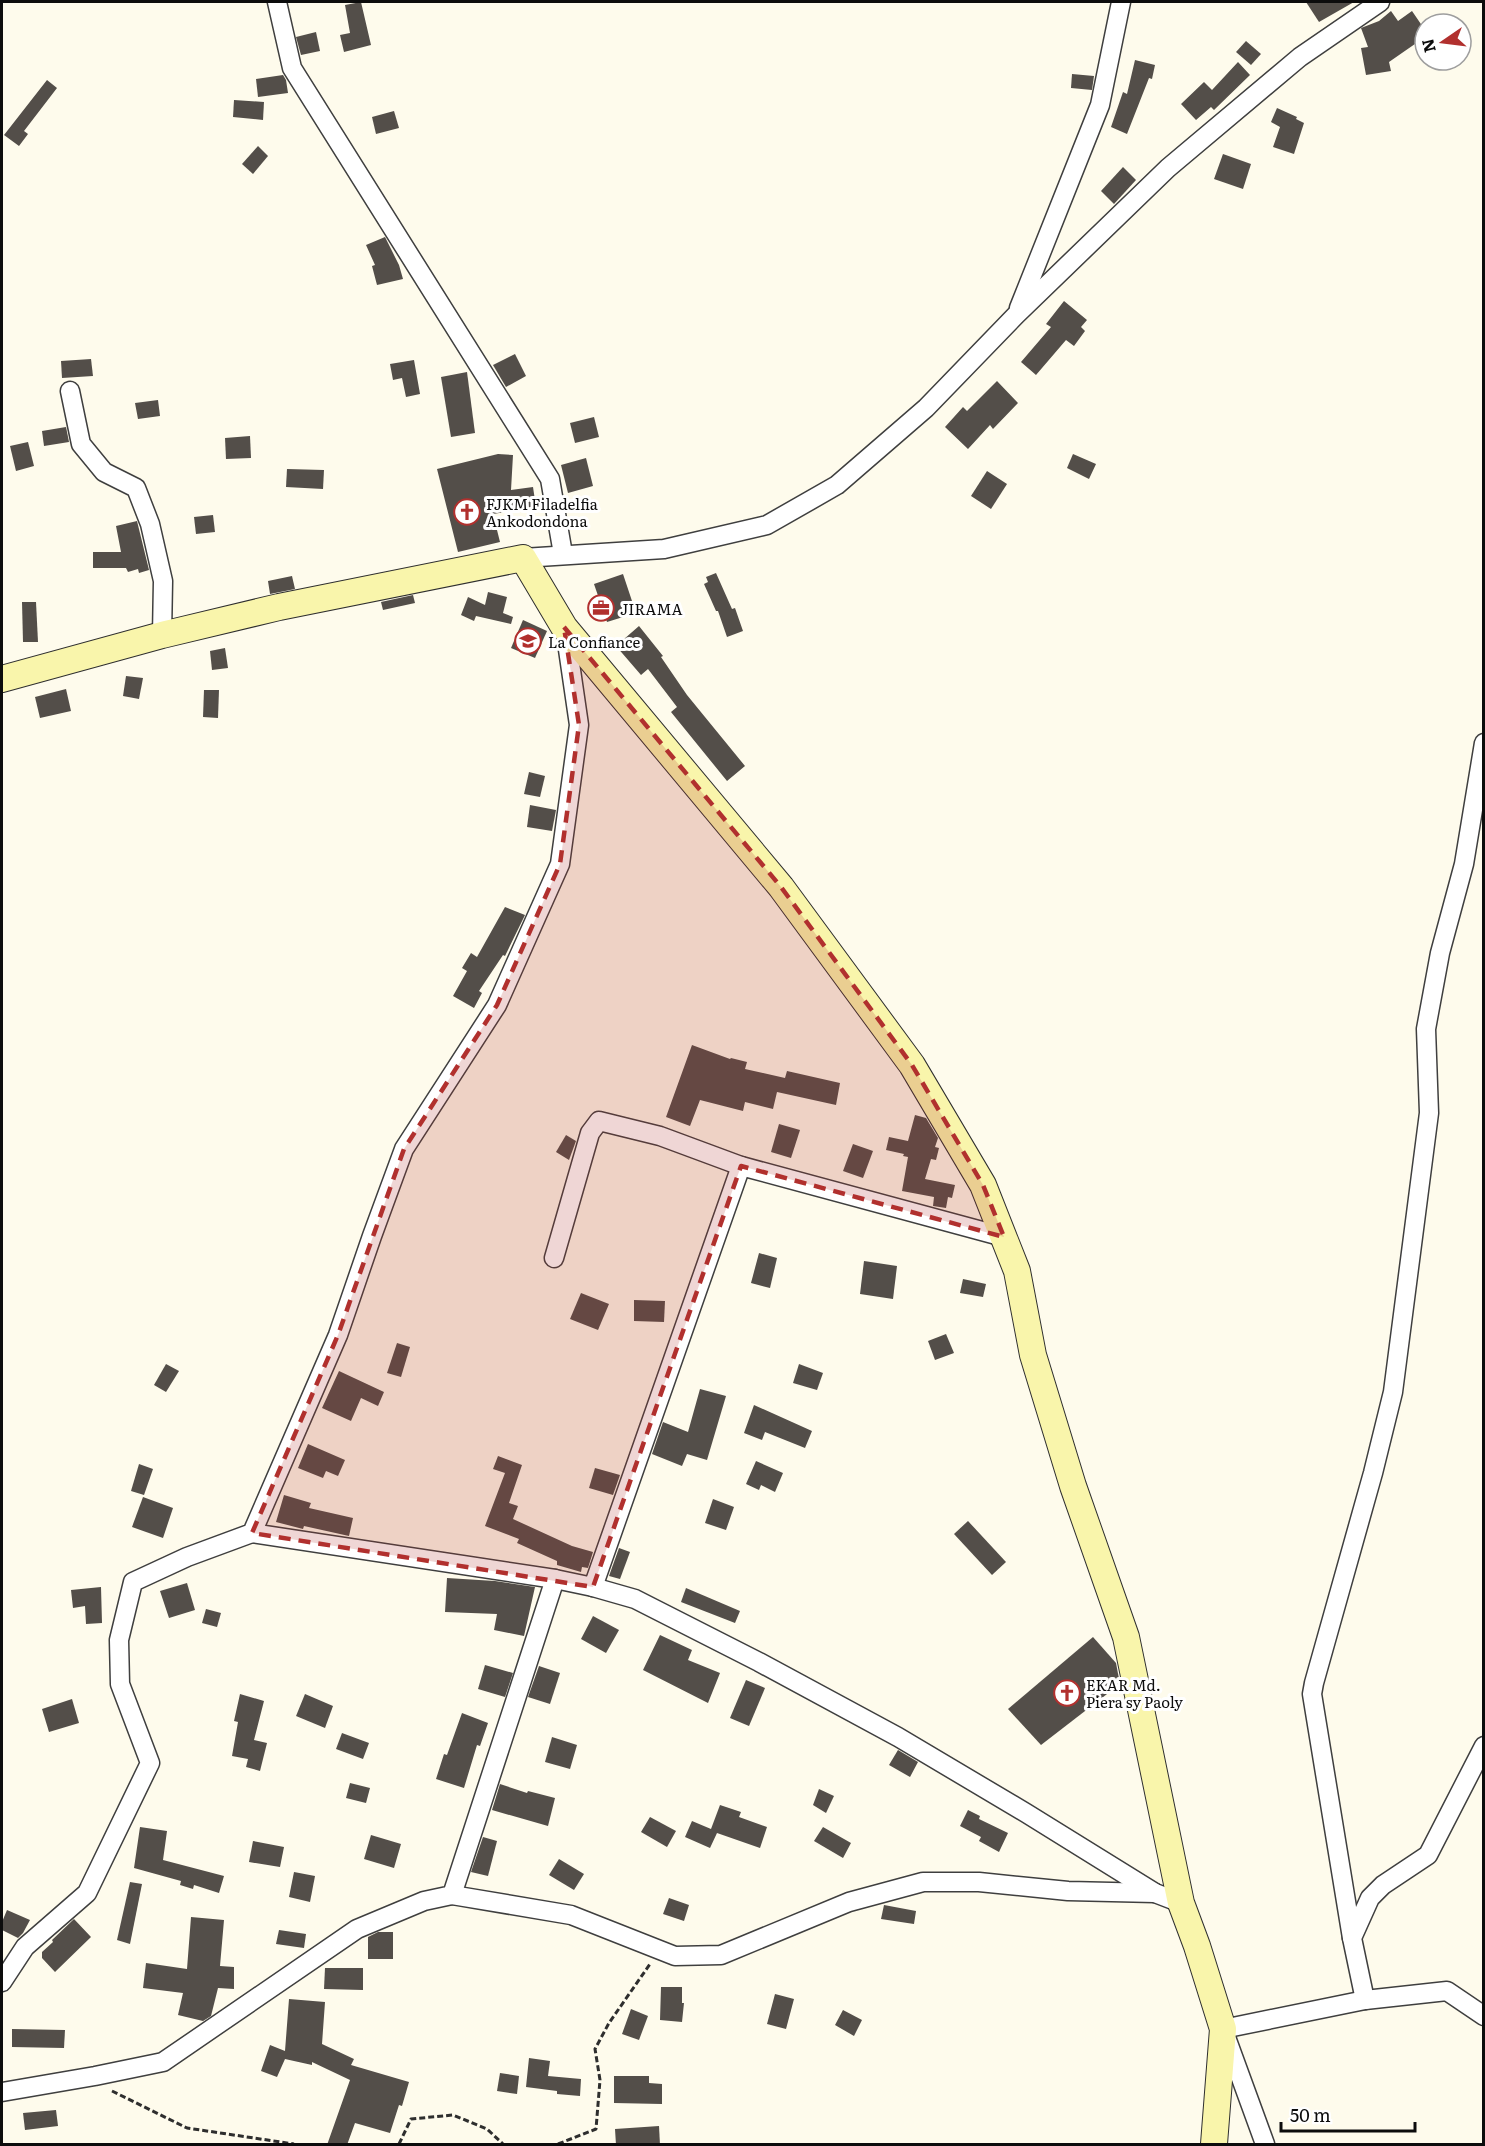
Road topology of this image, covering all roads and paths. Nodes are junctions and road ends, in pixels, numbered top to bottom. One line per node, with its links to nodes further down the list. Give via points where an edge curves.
1 (277, 2): 6 (street, via 292,68 550,479)
2 (1121, 2): 4 (street, via 1100,105)
3 (1380, 2): 4 (street, via 1300,57 1168,168)
4 (1016, 315): 6 (street, via 926,408 837,485 767,525 664,549)
5 (70, 391): 9 (street, via 81,444 104,472 136,488 150,524 163,581)
6 (562, 554): 7 (street)
7 (522, 558): 8 (street); 9 (street)
8 (564, 627): 13 (street, via 781,887 912,1065 983,1185); 15 (street, via 579,724 560,864 497,1005 404,1149 338,1335)
9 (162, 635): 10 (street)
10 (2, 679)
11 (1484, 743): 22 (street, via 1464,864 1440,953 1426,1029 1429,1113 1393,1392 1312,1694)
12 (741, 1166): 13 (street); 14 (street, via 660,1136 599,1121 590,1133); 17 (street)
13 (1004, 1237): 21 (street, via 1017,1271 1033,1355 1073,1486 1126,1637)
14 (554, 1258)
15 (252, 1533): 16 (street); 24 (street, via 133,1582 119,1640 120,1684 150,1763 87,1893 25,1947)
16 (555, 1579): 17 (street); 20 (street)
17 (593, 1587): 19 (street, via 635,1599 898,1737)
18 (1484, 1746): 22 (street, via 1428,1855 1370,1898)
19 (1155, 1893): 21 (street); 23 (street, via 923,1882 849,1902 721,1955 675,1956)
20 (452, 1894): 23 (street, via 571,1915); 28 (street, via 424,1901 357,1929 163,2062)
21 (1181, 1903): 27 (street)
22 (1352, 1938): 25 (street)
23 (658, 1949): 33 (path, via 595,2049 600,2079 596,2129)
24 (2, 1982)
25 (1365, 2000): 26 (street, via 1447,1991); 27 (street)
26 (1484, 2016)
27 (1222, 2029): 34 (street); 35 (street)
28 (83, 2078): 29 (street); 30 (path, via 187,2128)
29 (2, 2092)
30 (294, 2145)
31 (399, 2145): 32 (path, via 411,2119 453,2115 487,2129)
32 (502, 2145)
33 (558, 2145)
34 (1214, 2145)
35 (1265, 2145)

